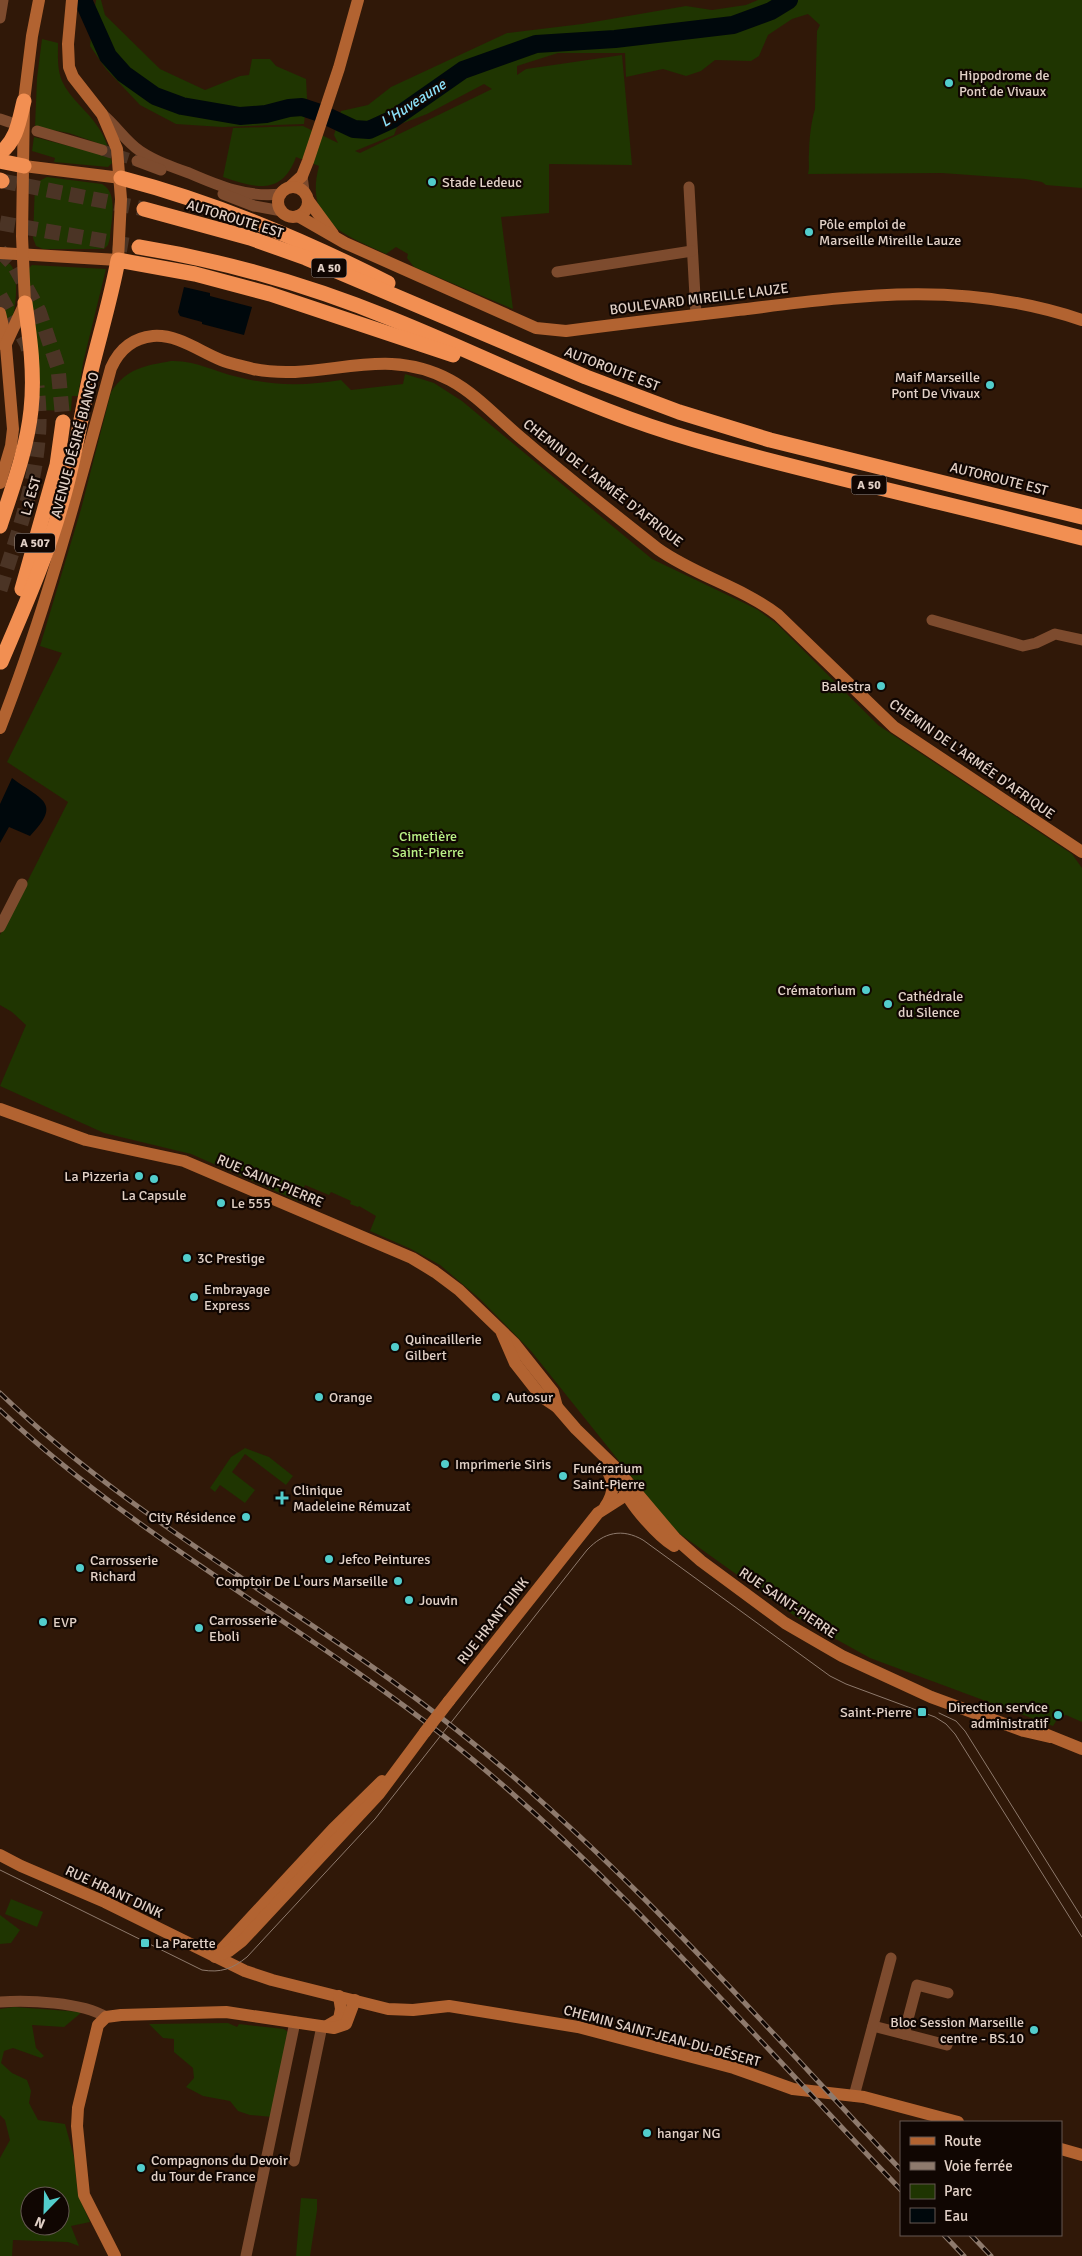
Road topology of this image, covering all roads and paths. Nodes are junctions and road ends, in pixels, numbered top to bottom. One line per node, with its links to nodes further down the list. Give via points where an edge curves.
1 (39, 0): 4 (street)
2 (72, 0): 5 (street, via 69,67)
3 (358, 0): 12 (street)
4 (24, 101): 8 (highway, via 14,138); 11 (street)
5 (102, 114): 13 (street, via 117,149); 15 (street, via 126,139 156,160 231,190 260,195)
6 (37, 131): 7 (street)
7 (102, 150)
8 (0, 153)
9 (137, 161): 18 (street, via 254,206)
10 (0, 162): 11 (highway)
11 (24, 166): 13 (street); 24 (street)
12 (302, 176): 15 (street); 16 (street)
13 (121, 178): 25 (street); 32 (highway, via 173,193 293,238 355,266)
14 (689, 187): 22 (street)
15 (286, 191): 16 (street, via 298,188); 18 (street, via 279,206)
16 (306, 196): 19 (street, via 306,210); 20 (street, BOULEVARD MIREILLE LAUZE)
17 (144, 209): 32 (highway, AUTOROUTE EST / A 50, via 250,238 306,258)
18 (282, 211): 19 (street, via 286,215)
19 (298, 216): 20 (street, BOULEVARD MIREILLE LAUZE)
20 (337, 238): 29 (street, BOULEVARD MIREILLE LAUZE, via 536,328 566,331)
21 (139, 247): 34 (highway, A 50, via 179,254 310,290 390,318)
22 (692, 251): 26 (street); 29 (street)
23 (0, 252): 24 (street)
24 (22, 254): 25 (street); 27 (street)
25 (118, 260): 34 (highway, via 195,274 270,294); 42 (highway, via 63,501 27,601)
26 (558, 272)
27 (25, 303): 33 (street); 38 (highway, via 33,372 31,411)
28 (0, 313): 33 (street)
29 (696, 315): 30 (street, BOULEVARD MIREILLE LAUZE, via 814,300 911,293 1007,300)
30 (1082, 320)
31 (128, 345): 43 (street, AVENUE DÉSIRÉ BIANCO, via 118,353 111,368 70,520); 44 (street, CHEMIN DE L'ARMÉE D'AFRIQUE, via 153,336 167,337 222,360 254,369 309,372 357,364 398,363 450,380 658,549 678,562 762,602 894,727)
32 (508, 345): 37 (highway, AUTOROUTE EST / A 50, via 678,412 770,440)
33 (5, 346): 36 (street, via 13,429)
34 (572, 396): 39 (highway, A 50, via 630,419 735,452)
35 (63, 422): 42 (highway, L2 EST / A 507, via 57,466)
36 (0, 483)
37 (1082, 517)
38 (0, 526)
39 (1082, 538)
40 (932, 620): 41 (street, via 1017,645 1036,643 1055,634)
41 (1082, 640)
42 (0, 663)
43 (0, 728)
44 (1082, 852)
45 (22, 884): 46 (street)
46 (0, 927)
47 (0, 1109): 48 (street, RUE SAINT-PIERRE, via 86,1140 184,1161 412,1258 458,1289 514,1344 553,1392 557,1407)
48 (596, 1449): 49 (street, RUE SAINT-PIERRE, via 614,1466); 50 (street, RUE HRANT DINK, via 613,1482)
49 (629, 1492): 50 (street, RUE HRANT DINK); 51 (street, RUE SAINT-PIERRE, via 700,1561 813,1640 940,1700)
50 (605, 1507): 53 (street, RUE HRANT DINK, bridge, via 408,1756 333,1829)
51 (1082, 1750)
52 (0, 1854): 53 (street, RUE HRANT DINK)
53 (215, 1957): 56 (street, CHEMIN SAINT-JEAN-DU-DÉSERT, via 266,1978)
54 (891, 1958): 62 (street)
55 (948, 1993): 63 (street, via 917,1984)
56 (339, 1996): 57 (street, CHEMIN SAINT-JEAN-DU-DÉSERT); 61 (street, via 341,2009 338,2019)
57 (355, 2000): 61 (street, via 346,2024 334,2028); 65 (street, CHEMIN SAINT-JEAN-DU-DÉSERT, via 379,2008 401,2010 449,2006 578,2027 734,2068 793,2089)
58 (0, 2002): 59 (street, via 91,2009)
59 (106, 2018): 60 (street, via 226,2012); 70 (street, via 98,2025 94,2037 77,2126 84,2195)
60 (295, 2022): 61 (street); 71 (street)
61 (323, 2026): 69 (street)
62 (873, 2026): 63 (street); 65 (street)
63 (904, 2034): 64 (street)
64 (947, 2045)
65 (854, 2096): 66 (street, CHEMIN SAINT-JEAN-DU-DÉSERT)
66 (954, 2121)
67 (1062, 2149): 68 (street)
68 (1082, 2155)
69 (294, 2161)
70 (114, 2256)
71 (246, 2256)

